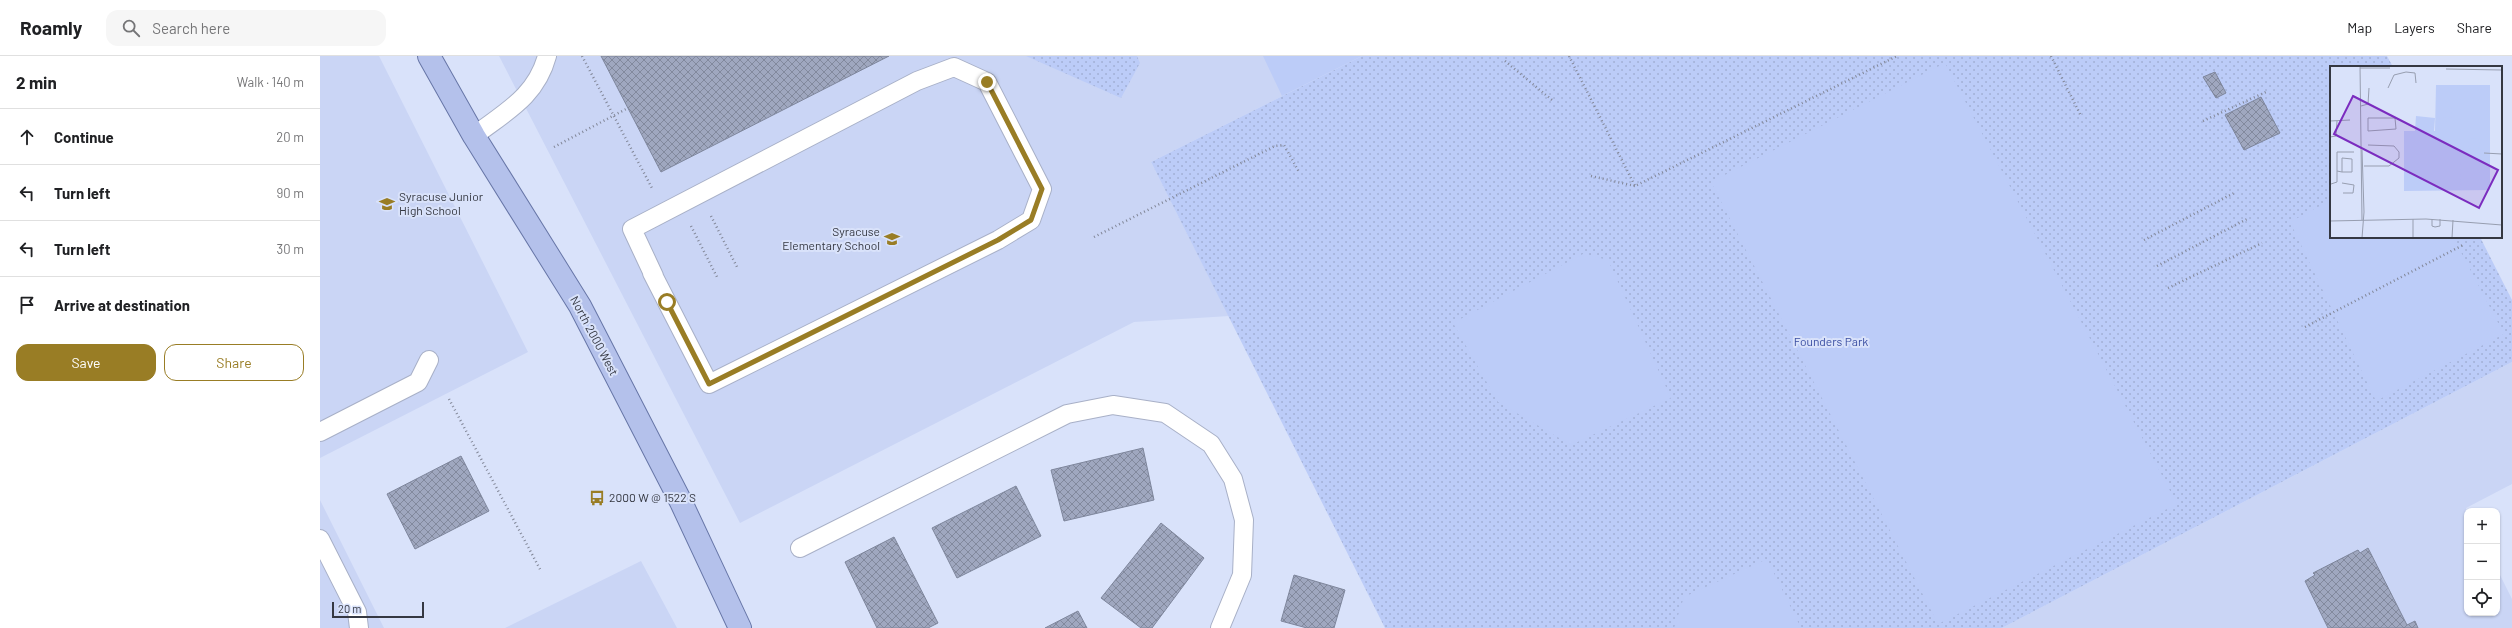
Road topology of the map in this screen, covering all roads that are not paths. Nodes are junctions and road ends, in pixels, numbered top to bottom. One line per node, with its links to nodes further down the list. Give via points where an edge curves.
1 (429, 56): 3 (main road, North 2000 West)
2 (547, 56): 3 (lane, via 543,72 529,94)
3 (474, 136): 10 (main road, North 2000 West, via 580,306 681,502)
4 (653, 275): 4 (lane, via 709,384 998,240 1031,220 1042,189 987,82 954,67 917,81 632,229)
5 (429, 360): 6 (lane, via 418,382)
6 (320, 432)
7 (320, 539): 9 (lane, via 357,612)
8 (800, 548): 11 (lane, via 1067,414 1113,405 1165,413 1211,444 1233,480 1244,520 1242,575)
9 (359, 628)
10 (740, 628)
11 (1220, 628)

